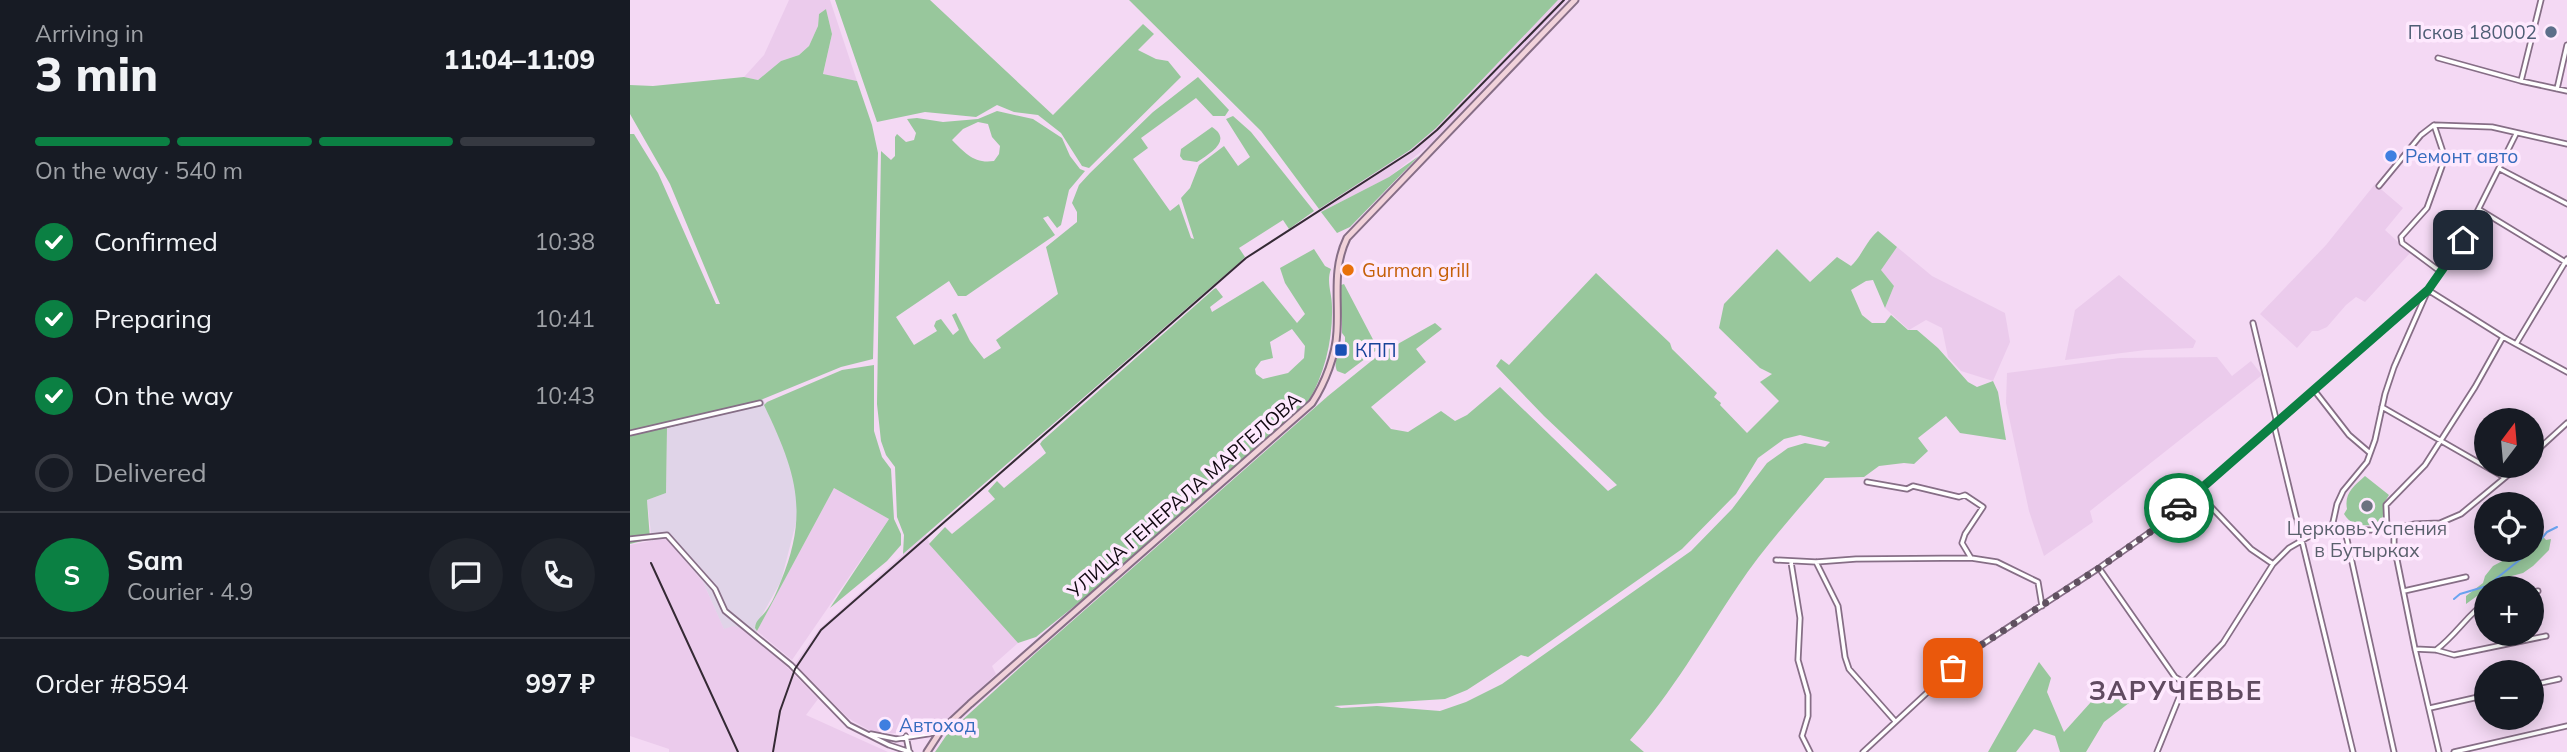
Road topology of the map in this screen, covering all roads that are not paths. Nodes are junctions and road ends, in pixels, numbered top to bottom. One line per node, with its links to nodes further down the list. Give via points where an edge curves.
1 (1575, 0): 61 (main road, УЛИЦА ГЕНЕРАЛА МАРГЕЛОВА, via 1347,238 1337,264 1333,352 1312,404)
2 (2541, 0): 5 (street)
3 (2567, 45): 6 (street)
4 (2438, 58): 5 (street)
5 (2522, 81): 6 (street)
6 (2557, 89): 7 (street)
7 (2567, 91)
8 (2434, 125): 9 (street, via 2492,127); 12 (street); 16 (street, via 2445,158 2427,208 2401,237 2402,243)
9 (2516, 134): 10 (street); 11 (street)
10 (2567, 144)
11 (2500, 169): 13 (street); 14 (street)
12 (2379, 186)
13 (2567, 204)
14 (2480, 210): 15 (street); 16 (street)
15 (2566, 261): 20 (street)
16 (2441, 272): 17 (street)
17 (2428, 290): 19 (street); 22 (street); 24 (street)
18 (2253, 323): 26 (street)
19 (2503, 337): 20 (street); 28 (street)
20 (2516, 344): 21 (street)
21 (2567, 372)
22 (2314, 390): 26 (street); 30 (street, via 2349,435)
23 (761, 403): 27 (street)
24 (2382, 407): 28 (street); 30 (street)
25 (2567, 423): 29 (street)
26 (2274, 425): 34 (street); 40 (street)
27 (630, 433)
28 (2441, 441): 31 (street); 37 (street, via 2426,465 2386,505)
29 (2544, 444)
30 (2371, 453): 36 (street, via 2343,491)
31 (2474, 460)
32 (2503, 478): 38 (street, via 2461,514 2440,523)
33 (1867, 482): 41 (street, via 1965,495 1983,507 1962,543)
34 (2197, 492): 45 (street, via 2251,549); 46 (street)
35 (2344, 526): 36 (street); 37 (street); 70 (street)
36 (2332, 527): 40 (street)
37 (2386, 530): 38 (street)
38 (2394, 530): 48 (street)
39 (630, 539): 62 (street, via 667,535 715,589 725,611 791,665 849,725)
40 (2302, 540): 45 (street); 69 (street)
41 (1971, 558): 44 (street); 49 (street, via 1997,562 2038,582)
42 (1776, 560): 43 (street)
43 (1791, 562): 44 (street); 66 (street, via 1800,618 1798,660 1808,695 1802,736)
44 (1816, 562): 59 (street, via 1838,606 1849,669)
45 (2273, 564): 56 (street, via 2223,643)
46 (2099, 568): 49 (street); 56 (street, via 2175,677)
47 (2466, 577): 48 (street)
48 (2404, 591): 52 (street)
49 (2042, 606): 59 (street, via 1972,651)
50 (2474, 610): 53 (street, via 2454,637)
51 (2546, 636): 53 (street, via 2454,655)
52 (2415, 649): 53 (street); 58 (street)
53 (2436, 650)
54 (2559, 679): 55 (street)
55 (2544, 682)
56 (2185, 683): 68 (street)
57 (2474, 698): 58 (street)
58 (2430, 708): 71 (street)
59 (1895, 721): 67 (street)
60 (2567, 726): 72 (street)
61 (940, 732): 63 (street); 65 (main road, УЛИЦА ГЕНЕРАЛА МАРГЕЛОВА)
62 (866, 734): 63 (street); 64 (street)
63 (906, 736): 64 (street)
64 (910, 752)
65 (927, 752)
66 (1810, 752)
67 (1863, 752)
68 (2157, 752)
69 (2353, 752)
70 (2394, 752)
71 (2440, 752)
72 (2454, 752)

